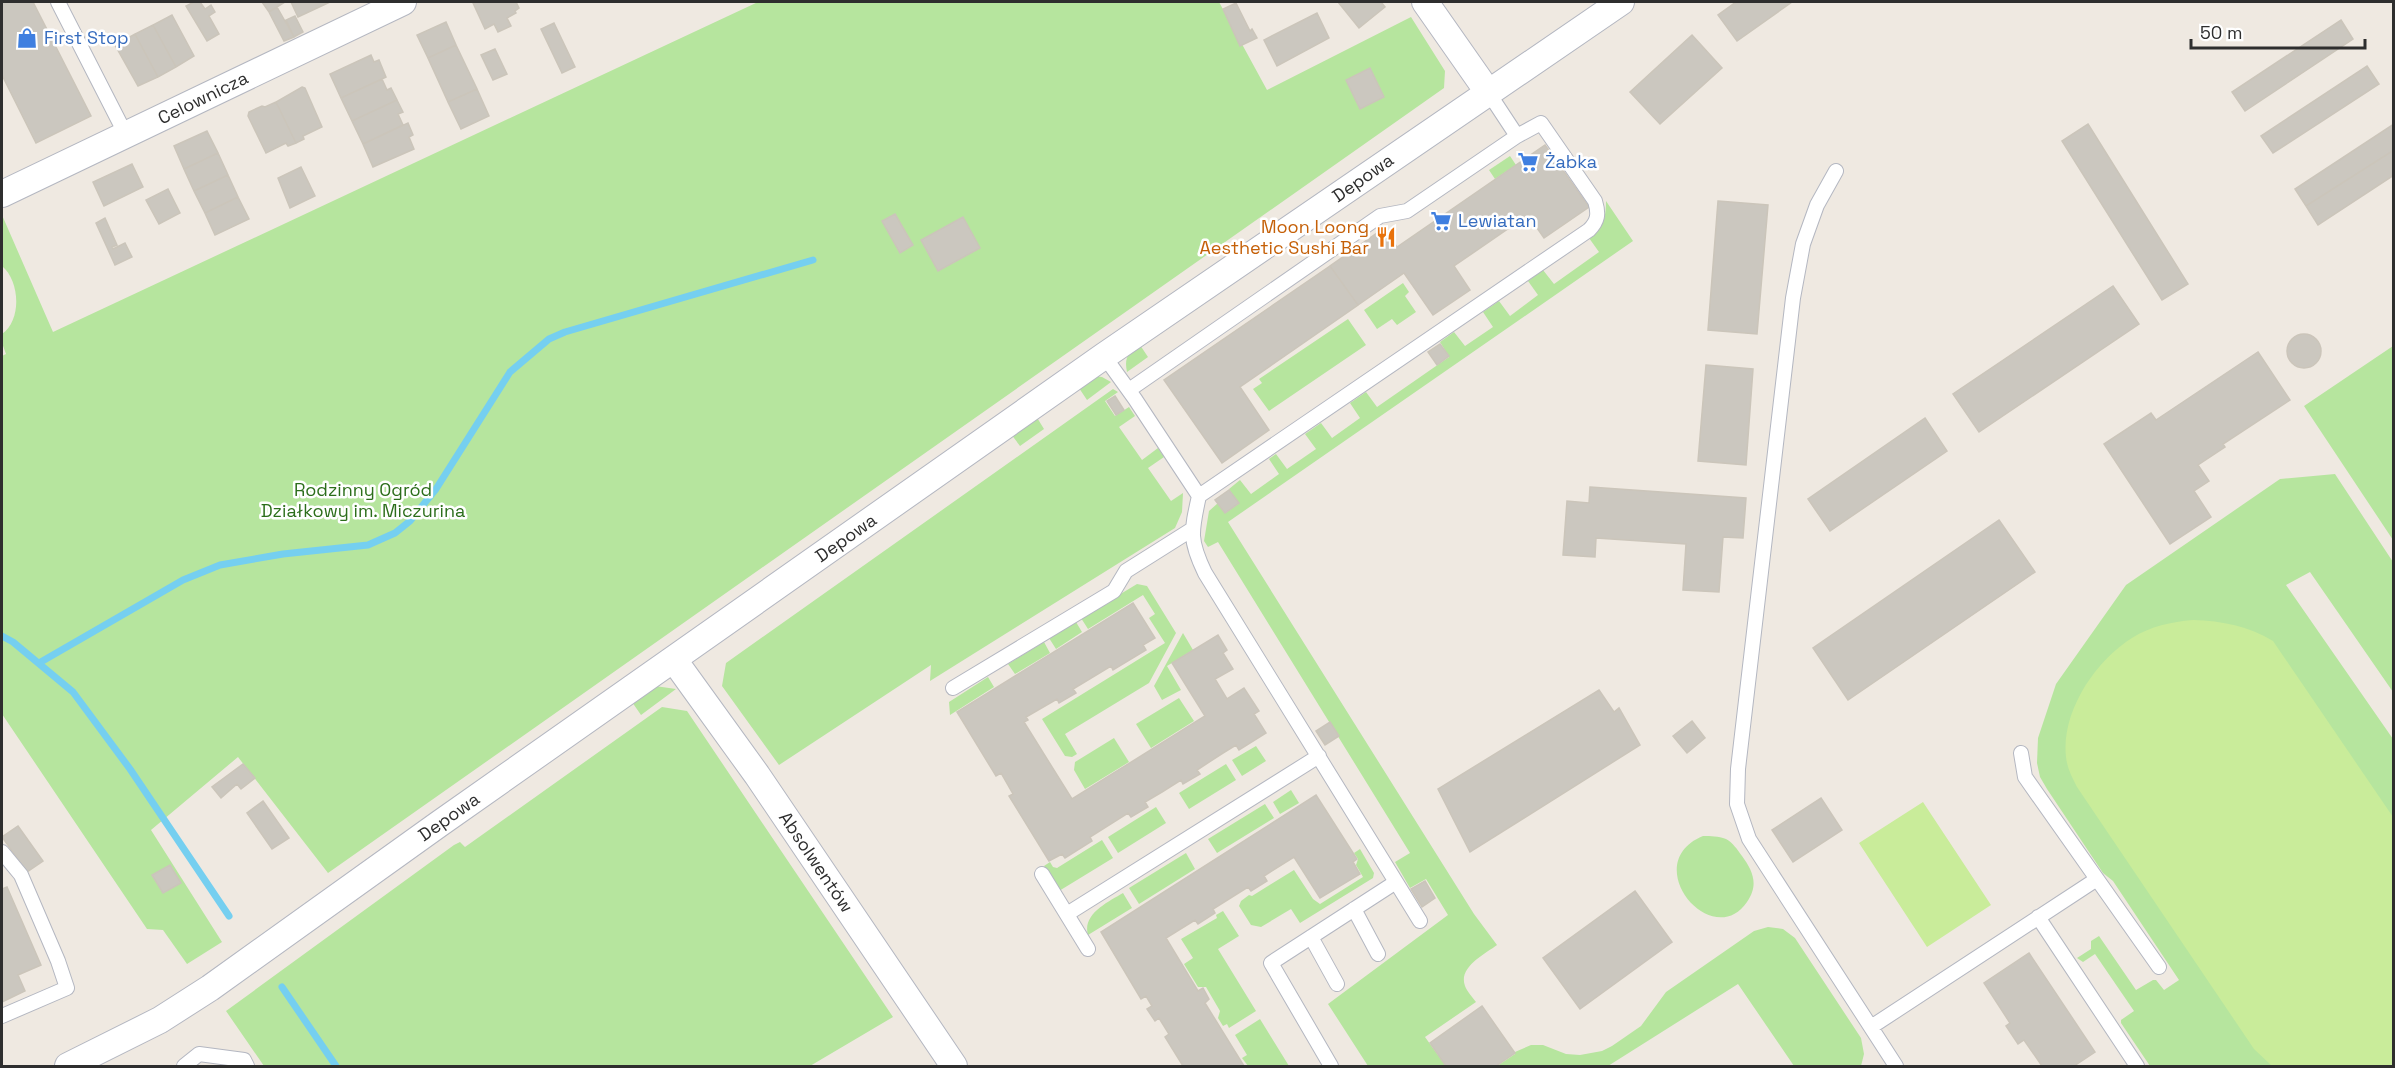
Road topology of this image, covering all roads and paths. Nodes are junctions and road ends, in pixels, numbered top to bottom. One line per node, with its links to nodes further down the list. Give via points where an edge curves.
1 (58, 2): 6 (lane)
2 (403, 2): 6 (street, Celownicza)
3 (1425, 2): 5 (street)
4 (1621, 2): 5 (street, Depowa)
5 (1488, 92): 7 (lane); 10 (street, Depowa)
6 (126, 135): 9 (street, Celownicza)
7 (1516, 136): 11 (lane, via 1407,211 1380,216); 12 (lane, via 1541,123 1595,201 1597,222)
8 (1836, 171): 32 (lane, via 1817,205 1803,244 1793,298 1739,758 1737,804 1749,839)
9 (2, 194)
10 (1104, 356): 11 (lane); 14 (street, Depowa)
11 (1129, 390): 12 (lane)
12 (1199, 496): 13 (lane)
13 (1191, 530): 15 (lane, via 1126,571 1114,591); 17 (lane, via 1194,550 1205,573)
14 (674, 660): 33 (street, Depowa, via 210,988 160,1020); 36 (street, Absolwentów, via 757,775)
15 (954, 688)
16 (2020, 753): 20 (lane, via 2025,777)
17 (1319, 756): 21 (lane); 23 (lane)
18 (2, 852): 31 (lane, via 21,875 67,988)
19 (1042, 874): 23 (lane)
20 (2097, 879): 24 (lane); 29 (lane)
21 (1396, 882): 22 (lane); 25 (lane)
22 (1354, 909): 26 (lane); 28 (lane)
23 (1066, 914): 27 (lane)
24 (2038, 917): 32 (lane); 39 (lane)
25 (1420, 921)
26 (1311, 937): 30 (lane); 37 (lane, via 1271,963)
27 (1088, 949)
28 (1378, 954)
29 (2158, 967)
30 (1337, 984)
31 (2, 1016)
32 (1871, 1027): 38 (lane)
33 (75, 1065)
34 (184, 1066): 35 (lane, via 199,1054 244,1060)
35 (248, 1066)
36 (954, 1066)
37 (1331, 1066)
38 (1896, 1066)
39 (2137, 1066)

